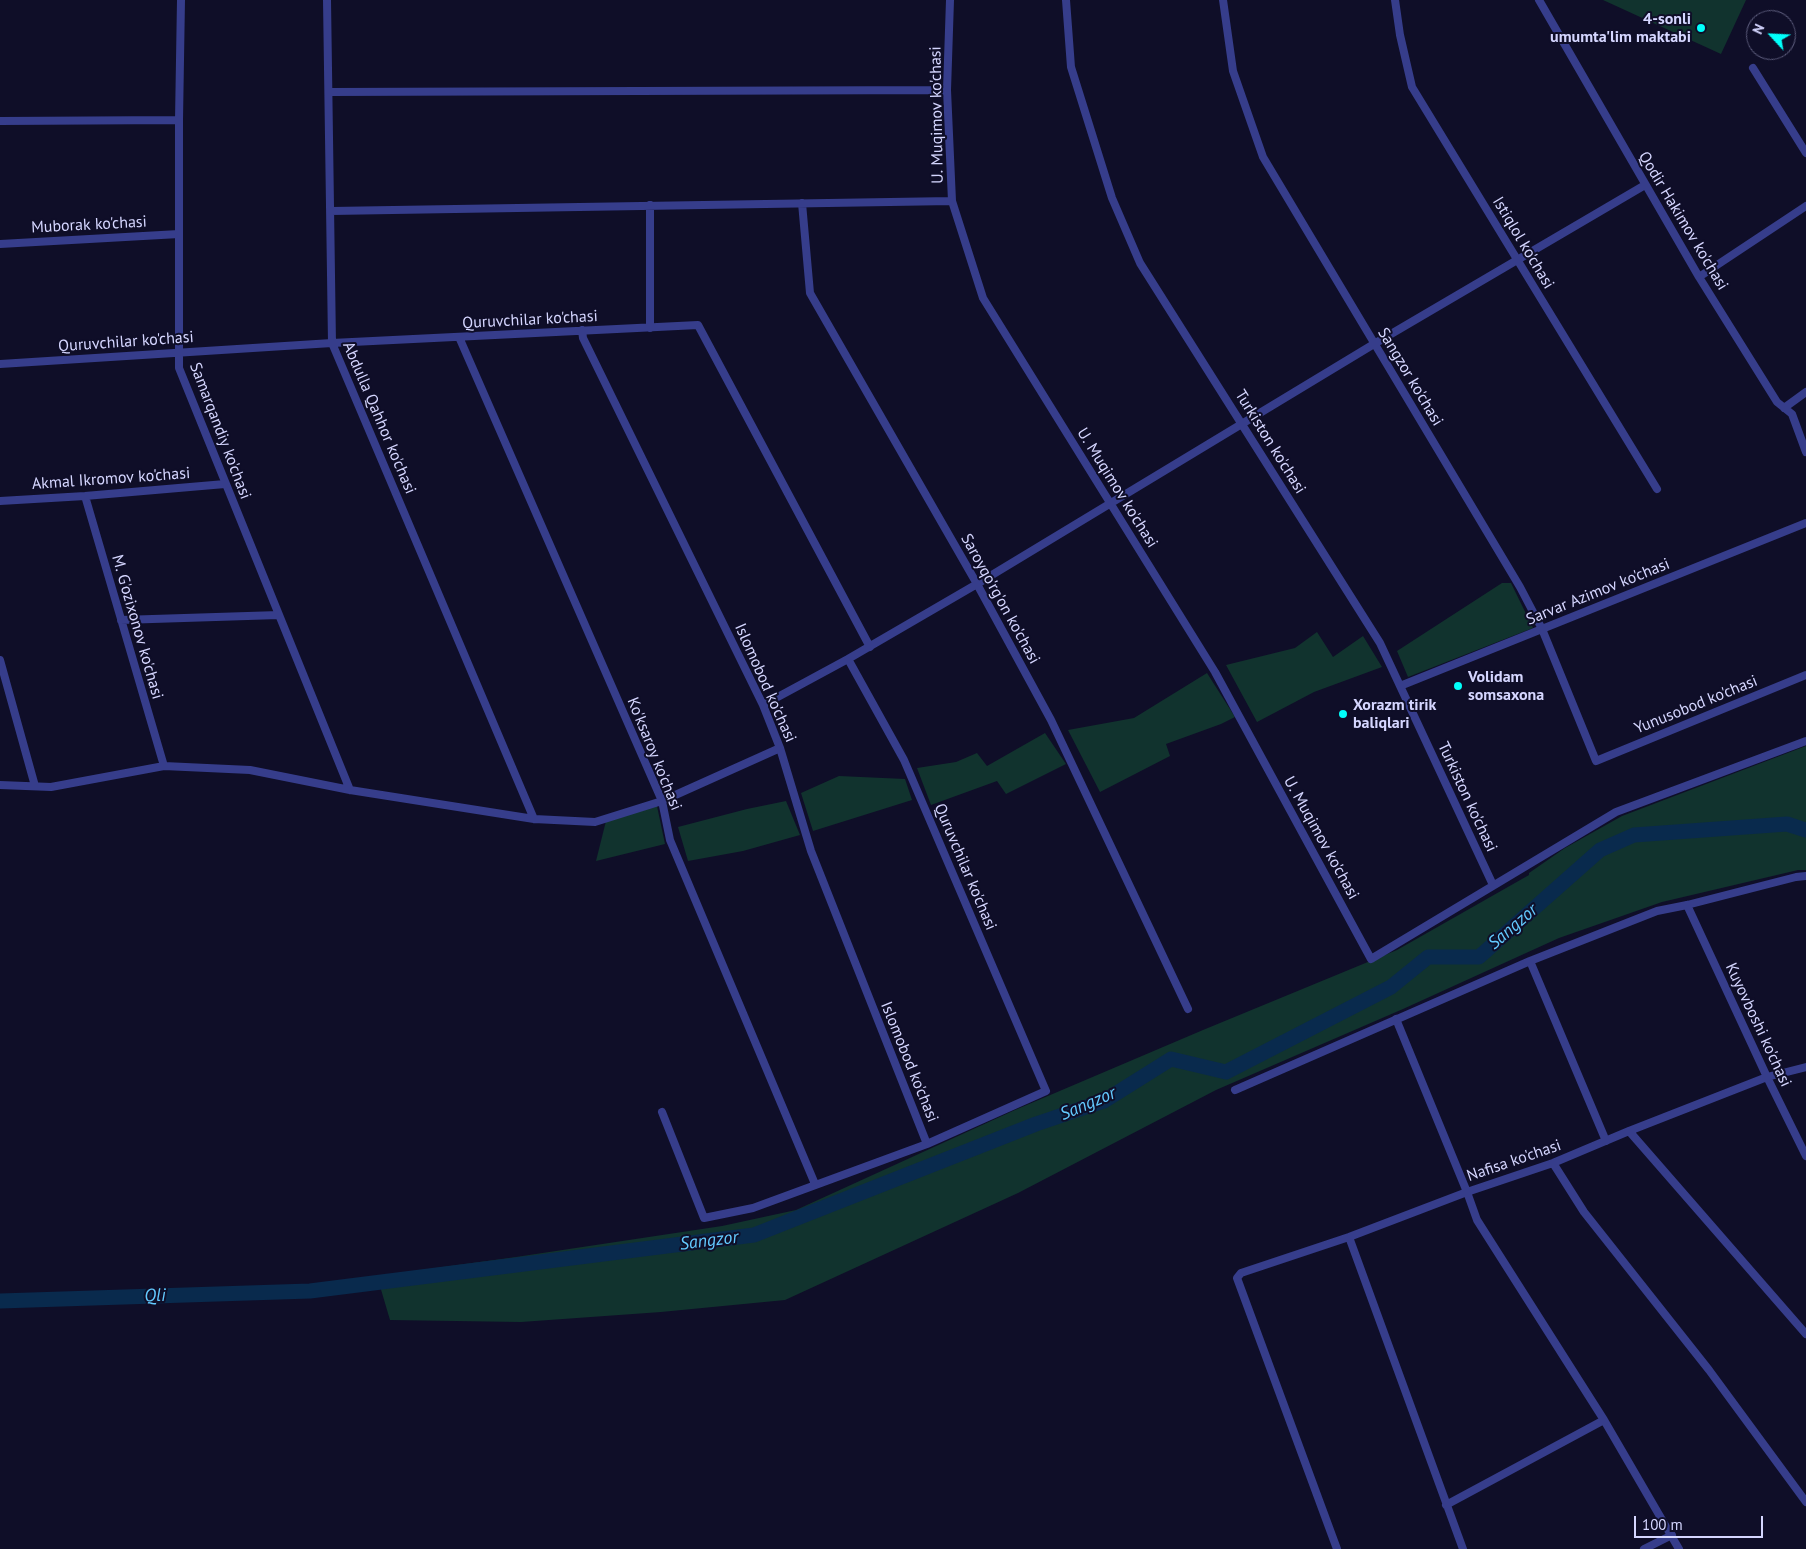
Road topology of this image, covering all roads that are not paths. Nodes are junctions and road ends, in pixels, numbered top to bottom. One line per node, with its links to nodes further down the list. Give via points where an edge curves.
1 (181, 0): 11 (street, Samarqandiy ko'chasi)
2 (327, 0): 10 (street, Abdulla Qahhor ko'chasi)
3 (950, 0): 9 (street, U. Muqimov ko'chasi)
4 (1066, 0): 33 (street, Turkiston ko'chasi, via 1071,68 1112,198 1140,263)
5 (1223, 0): 28 (street, Sangzor ko'chasi, via 1233,71 1263,157)
6 (1395, 0): 22 (street, Istiqlol ko'chasi, via 1412,88)
7 (1539, 0): 14 (street, Qodir Hakimov ko'chasi)
8 (1753, 68): 13 (street)
9 (947, 90): 10 (street); 15 (street, U. Muqimov ko'chasi)
10 (329, 92): 19 (street, Abdulla Qahhor ko'chasi)
11 (179, 120): 12 (street); 20 (street, Samarqandiy ko'chasi)
12 (0, 121)
13 (1806, 153)
14 (1645, 185): 22 (street); 23 (street, Qodir Hakimov ko'chasi)
15 (952, 201): 16 (street); 39 (street, U. Muqimov ko'chasi, via 983,298)
16 (802, 203): 17 (street); 41 (street, Saroyqo'rg'on ko'chasi, via 810,293)
17 (650, 205): 19 (street); 24 (street)
18 (1806, 206): 23 (street)
19 (330, 210): 27 (street, Abdulla Qahhor ko'chasi)
20 (179, 234): 21 (street, Muborak ko'chasi); 29 (street, Samarqandiy ko'chasi)
21 (0, 244)
22 (1518, 260): 28 (street); 36 (street, Istiqlol ko'chasi)
23 (1700, 277): 32 (street, Qodir Hakimov ko'chasi, via 1777,402)
24 (650, 328): 25 (street, Quruvchilar ko'chasi); 45 (street, Quruvchilar ko'chasi, via 698,325)
25 (582, 330): 26 (street, Quruvchilar ko'chasi); 50 (street, Islomobod ko'chasi, via 583,338)
26 (459, 337): 27 (street, Quruvchilar ko'chasi); 58 (street, Ko'ksaroy ko'chasi)
27 (332, 343): 29 (street, Quruvchilar ko'chasi); 59 (street, Abdulla Qahhor ko'chasi)
28 (1374, 344): 33 (street); 44 (street, Sangzor ko'chasi)
29 (178, 353): 30 (street, Quruvchilar ko'chasi); 35 (street, Samarqandiy ko'chasi, via 179,368)
30 (0, 364)
31 (1806, 392): 32 (street)
32 (1784, 408): 34 (street, Qodir Hakimov ko'chasi, via 1792,414)
33 (1242, 424): 39 (street); 49 (street, Turkiston ko'chasi, via 1380,643)
34 (1806, 452)
35 (225, 484): 37 (street, Akmal Ikromov ko'chasi); 42 (street, Samarqandiy ko'chasi)
36 (1657, 490)
37 (85, 496): 38 (street, Akmal Ikromov ko'chasi); 43 (street, M. G'ozixonov ko'chasi)
38 (0, 501)
39 (1109, 503): 41 (street); 61 (street, U. Muqimov ko'chasi, via 1215,672 1371,959)
40 (1806, 523): 44 (street, Sarvar Azimov ko'chasi)
41 (977, 584): 45 (street); 64 (street, Saroyqo'rg'on ko'chasi, via 1051,720)
42 (279, 615): 43 (street); 57 (street, Samarqandiy ko'chasi)
43 (121, 620): 54 (street, M. G'ozixonov ko'chasi)
44 (1542, 629): 49 (street, Sarvar Azimov ko'chasi); 53 (street, Sangzor ko'chasi)
45 (870, 646): 46 (street)
46 (848, 659): 50 (street); 72 (street, Quruvchilar ko'chasi, via 904,760 1046,1090)
47 (0, 660): 56 (street)
48 (1806, 675): 53 (street, Yunusobod ko'chasi)
49 (1400, 686): 61 (street, Turkiston ko'chasi)
50 (763, 705): 52 (street, Islomobod ko'chasi)
51 (1806, 741): 61 (street, via 1616,812)
52 (780, 748): 58 (street); 72 (street, Islomobod ko'chasi, via 811,851)
53 (1596, 762)
54 (164, 766): 56 (street, via 51,787); 57 (street, via 250,770)
55 (0, 785): 56 (street)
56 (35, 786)
57 (350, 790): 59 (street)
58 (662, 801): 59 (street, via 595,822); 75 (street, Ko'ksaroy ko'chasi, via 670,840)
59 (534, 820)
60 (1806, 876): 62 (street)
61 (1493, 885)
62 (1687, 905): 63 (street, via 1657,911); 67 (street, Kuyovboshi ko'chasi)
63 (1530, 961): 65 (street); 71 (street)
64 (1188, 1009)
65 (1396, 1020): 68 (street); 76 (street)
66 (1806, 1067): 67 (street, Nafisa ko'chasi)
67 (1767, 1077): 70 (street, Nafisa ko'chasi); 73 (street, Kuyovboshi ko'chasi)
68 (1235, 1090)
69 (662, 1112): 75 (street, via 704,1218 753,1208)
70 (1629, 1131): 71 (street, Nafisa ko'chasi); 78 (street)
71 (1606, 1141): 74 (street, Nafisa ko'chasi)
72 (927, 1144): 75 (street)
73 (1806, 1156)
74 (1553, 1163): 76 (street, Nafisa ko'chasi); 80 (street, via 1584,1212 1709,1370)
75 (816, 1184)
76 (1467, 1192): 77 (street, Nafisa ko'chasi); 79 (street, via 1477,1220)
77 (1348, 1237): 81 (street); 83 (street, Nafisa ko'chasi, via 1241,1273 1237,1278)
78 (1806, 1334)
79 (1604, 1420): 81 (street); 82 (street)
80 (1806, 1502)
81 (1446, 1505): 84 (street)
82 (1672, 1535): 85 (street); 86 (street)
83 (1337, 1549)
84 (1463, 1549)
85 (1644, 1549)
86 (1679, 1549)

